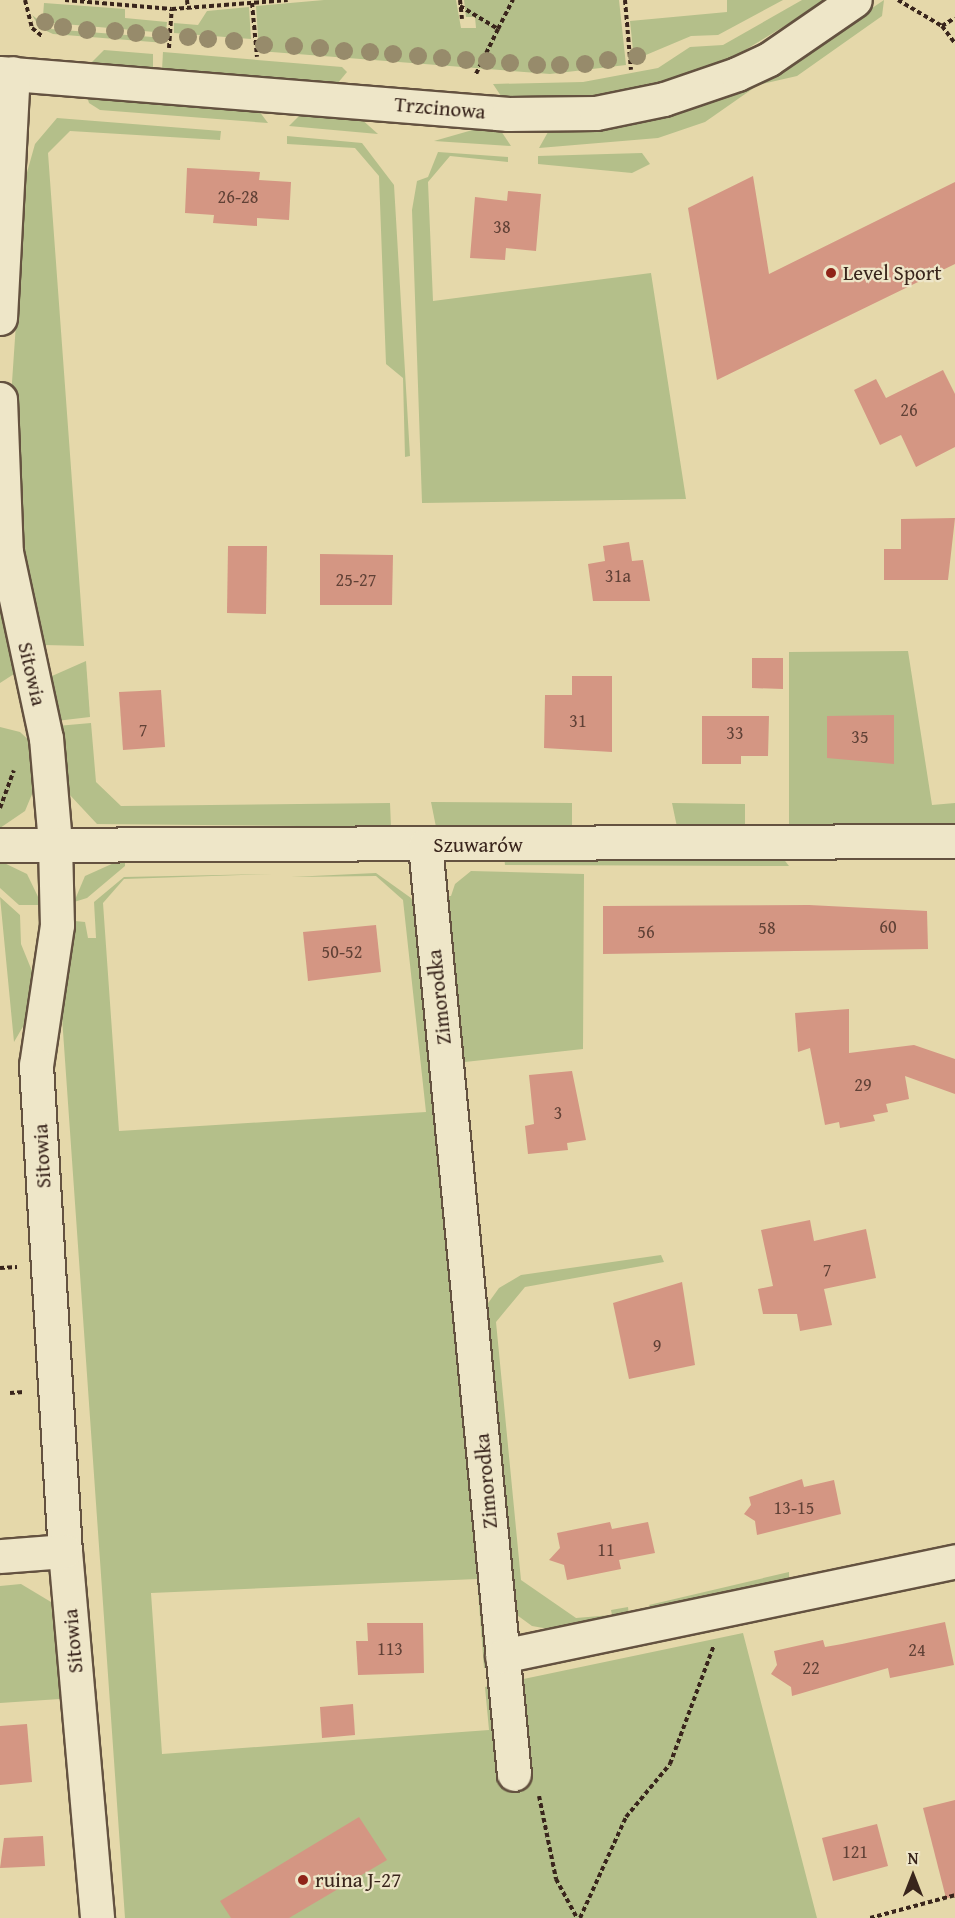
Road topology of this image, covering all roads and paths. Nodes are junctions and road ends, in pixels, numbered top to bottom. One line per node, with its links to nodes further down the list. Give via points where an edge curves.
1 (25, 0): 18 (path, via 32,28)
2 (64, 0): 12 (path)
3 (188, 0): 13 (path)
4 (288, 0): 10 (path)
5 (460, 0): 11 (path)
6 (513, 0): 17 (path)
7 (625, 0): 22 (path)
8 (855, 0): 23 (street, Trzcinowa, via 769,59 736,74 664,99 596,113 508,114)
9 (898, 0): 16 (path)
10 (252, 3): 13 (path); 21 (path)
11 (460, 6): 15 (path); 17 (path)
12 (172, 9): 13 (path); 20 (path)
13 (188, 9)
14 (955, 18): 16 (path)
15 (462, 19)
16 (942, 26): 19 (path)
17 (498, 29): 24 (path)
18 (43, 37)
19 (955, 44)
20 (170, 48)
21 (257, 57)
22 (631, 70)
23 (6, 73): 25 (street)
24 (476, 75)
25 (0, 318)
26 (0, 399): 27 (street, Sitowia)
27 (1, 474): 29 (street, Sitowia, via 6,552 46,738)
28 (955, 841): 31 (street, Szuwarów)
29 (56, 844): 30 (street, Szuwarów); 31 (street, Szuwarów); 34 (street, Sitowia, via 57,925 36,1065)
30 (0, 845)
31 (425, 845): 38 (street, Zimorodka)
32 (25, 1392): 33 (path)
33 (10, 1393)
34 (65, 1551): 35 (street); 41 (street, Sitowia)
35 (0, 1556)
36 (955, 1562): 37 (street)
37 (727, 1611): 38 (street); 42 (path, via 670,1764 626,1817)
38 (502, 1656): 39 (street, Zimorodka)
39 (526, 1780): 42 (path, via 556,1879)
40 (955, 1895): 43 (path)
41 (97, 1918)
42 (579, 1918)
43 (870, 1918)

